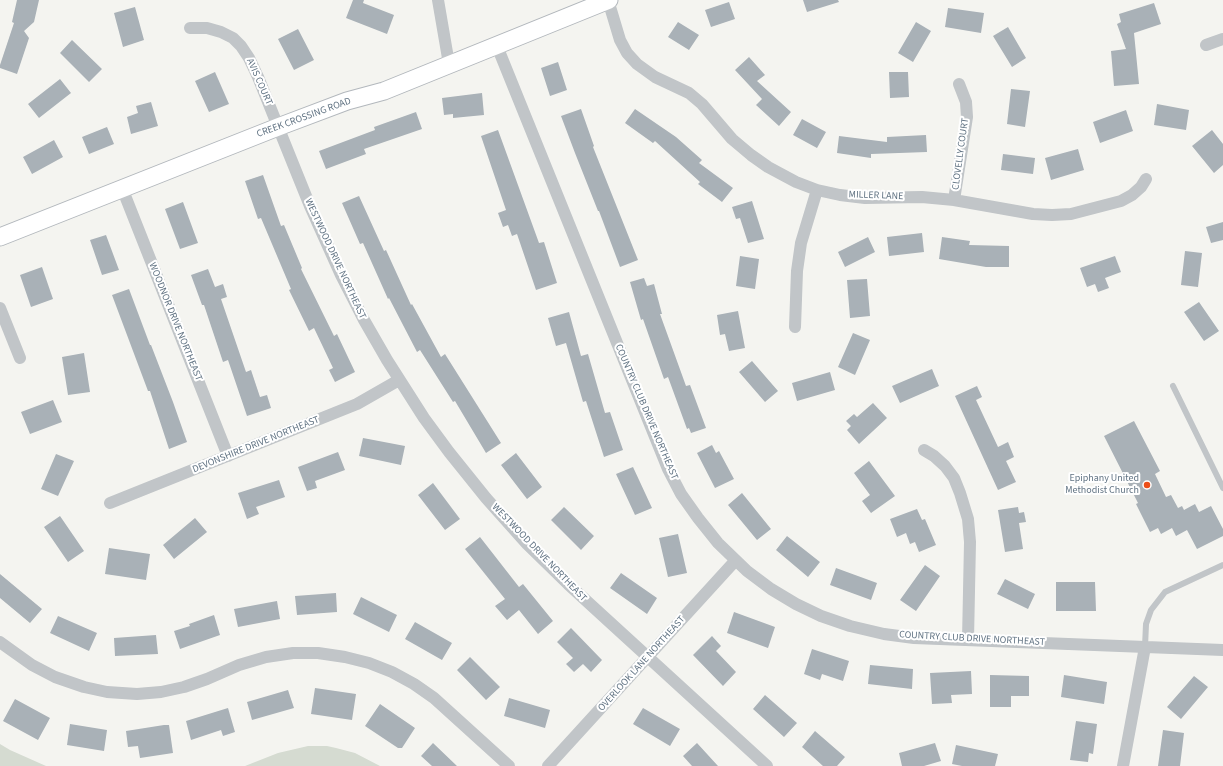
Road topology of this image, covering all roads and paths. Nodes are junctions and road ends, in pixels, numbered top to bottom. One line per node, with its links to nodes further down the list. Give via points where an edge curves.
1 (438, 0): 7 (street)
2 (608, 0): 6 (street, CREEK CROSSING ROAD); 12 (street, MILLER LANE, via 620,40 637,64 655,77 688,93 702,104 732,139 768,167)
3 (190, 28): 9 (street, AVIS COURT, via 207,28 221,32 241,46 258,76)
4 (1223, 40): 5 (street)
5 (1206, 45)
6 (497, 46): 7 (street, CREEK CROSSING ROAD); 24 (street, COUNTRY CLUB DRIVE NORTHEAST, via 668,469 698,518)
7 (449, 64): 9 (street, CREEK CROSSING ROAD, via 384,91 347,101)
8 (959, 84): 13 (street, CLOVELLY COURT, via 966,102 967,117)
9 (278, 126): 11 (street, CREEK CROSSING ROAD); 18 (street, WESTWOOD DRIVE NORTHEAST, via 341,275)
10 (1146, 179): 13 (street, MILLER LANE, via 1132,195 1121,201 1071,214 1033,214)
11 (122, 188): 14 (street, CREEK CROSSING ROAD); 21 (street, WOODNOR DRIVE NORTHEAST)
12 (817, 190): 13 (street, MILLER LANE, via 865,198 922,197); 16 (street, via 801,243)
13 (954, 200)
14 (0, 237)
15 (0, 308): 17 (street)
16 (795, 327)
17 (20, 358)
18 (400, 380): 21 (street, DEVONSHIRE DRIVE NORTHEAST, via 357,404); 30 (street, WESTWOOD DRIVE NORTHEAST, via 445,446 527,544)
19 (1173, 386): 22 (lane)
20 (924, 450): 26 (street, via 945,466 954,478 968,519)
21 (228, 456): 23 (street, DEVONSHIRE DRIVE NORTHEAST)
22 (1223, 488)
23 (110, 503)
24 (735, 560): 26 (street, COUNTRY CLUB DRIVE NORTHEAST, via 772,589 821,616 884,634); 30 (street, OVERLOOK LANE NORTHEAST)
25 (1223, 565): 28 (lane, via 1165,592 1151,610 1146,624)
26 (968, 640): 28 (street, COUNTRY CLUB DRIVE NORTHEAST)
27 (0, 642): 31 (street, via 32,665 55,677 92,689 137,694 184,687 266,657 293,653 345,657 381,668 414,684 434,698)
28 (1146, 647): 29 (street, COUNTRY CLUB DRIVE NORTHEAST); 34 (street)
29 (1223, 650)
30 (648, 658): 32 (street, OVERLOOK LANE NORTHEAST); 33 (street, WESTWOOD DRIVE NORTHEAST)
31 (509, 766)
32 (548, 766)
33 (766, 766)
34 (1123, 766)

